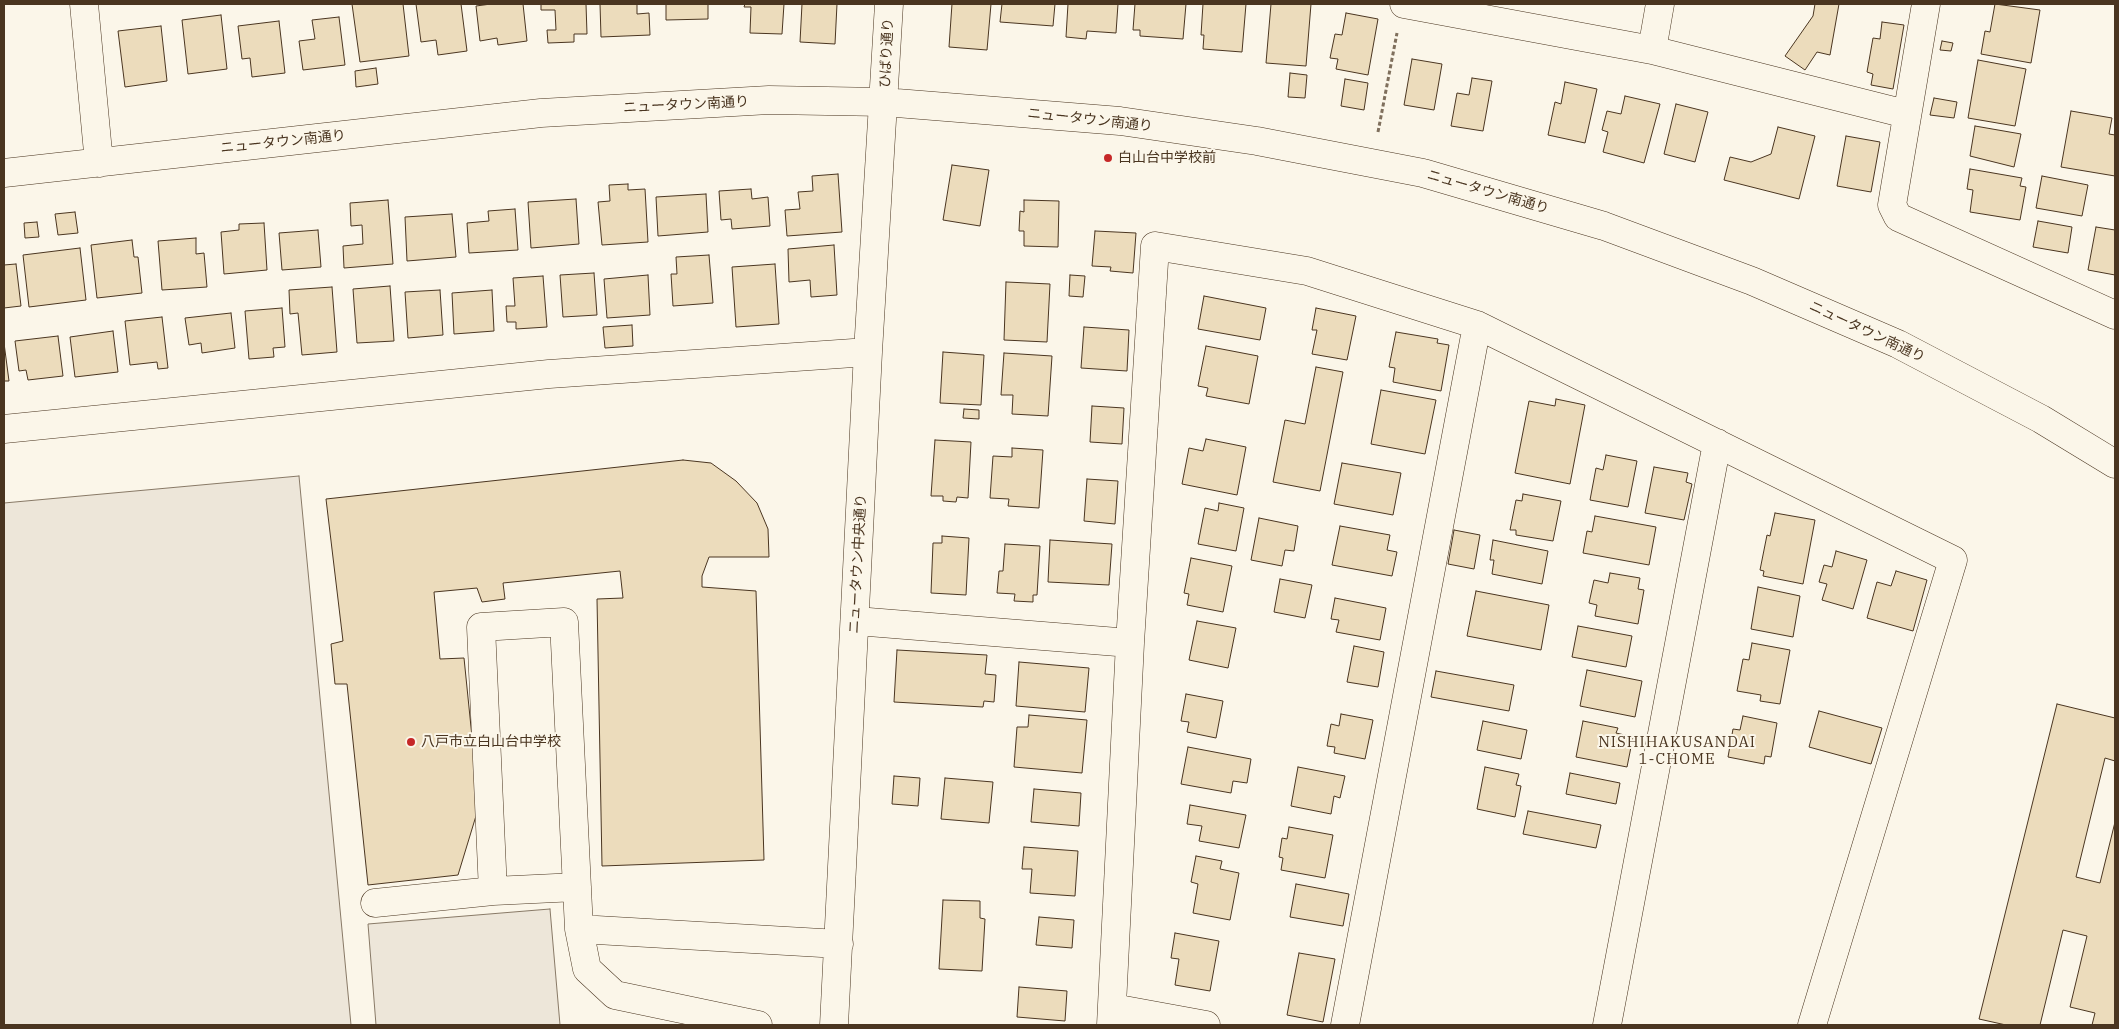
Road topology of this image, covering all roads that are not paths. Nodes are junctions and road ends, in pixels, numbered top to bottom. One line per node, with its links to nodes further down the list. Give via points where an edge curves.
1 (84, 4): 9 (street)
2 (889, 4): 7 (street, ひばり通り)
3 (1404, 4): 6 (street)
4 (1660, 4): 6 (street)
5 (1926, 4): 8 (street)
6 (1652, 50): 8 (street)
7 (884, 102): 9 (street, ニュータウン南通り, via 769,100 541,113); 13 (street, ニュータウン中央通り); 16 (street, ニュータウン南通り, via 1120,121 1257,140 1422,173 1604,226 1752,280 1898,344 2041,419)
8 (1906, 114): 11 (street, via 1892,205 1898,217)
9 (99, 163): 10 (street, ニュータウン南通り)
10 (4, 173)
11 (2115, 315)
12 (1477, 325): 15 (street); 18 (street, via 1307,271 1155,246); 28 (street)
13 (868, 352): 14 (street, via 549,374); 17 (street, ニュータウン中央通り)
14 (4, 429)
15 (1718, 443): 29 (street); 30 (street, via 1952,560)
16 (2115, 464)
17 (856, 621): 18 (street); 23 (street, ニュータウン中央通り)
18 (1130, 643): 24 (street)
19 (577, 887): 20 (street); 20 (street, via 564,622 481,627); 22 (street)
20 (493, 892): 21 (street)
21 (375, 903)
22 (579, 929): 23 (street); 25 (street, via 587,969 615,995)
23 (839, 944): 26 (street, ニュータウン中央通り)
24 (1112, 1017): 27 (street)
25 (758, 1025)
26 (834, 1025)
27 (1206, 1025)
28 (1344, 1025)
29 (1607, 1025)
30 (1812, 1025)

